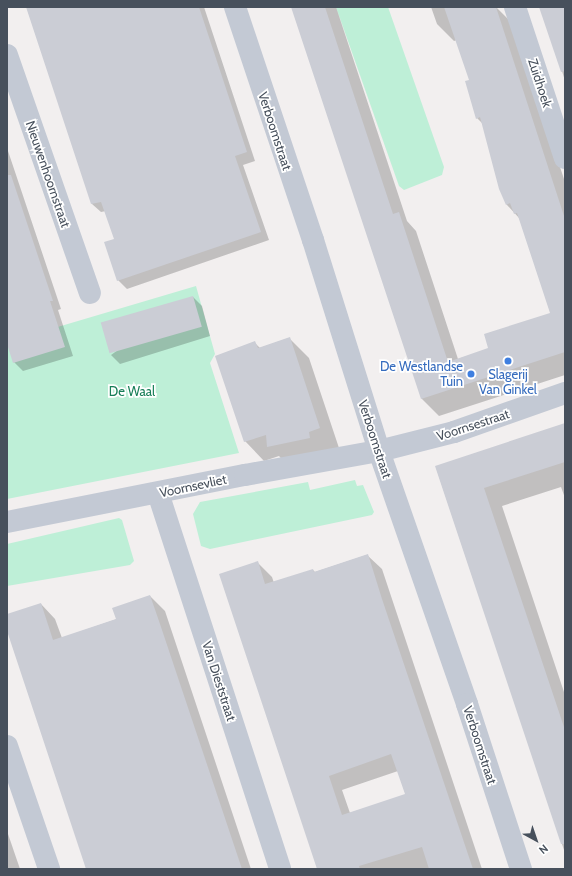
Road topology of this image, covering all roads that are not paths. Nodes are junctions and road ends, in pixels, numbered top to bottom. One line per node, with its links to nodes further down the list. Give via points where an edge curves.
1 (235, 7): 7 (street, Verboomstraat)
2 (514, 7): 4 (street, Zuidhoek)
3 (7, 55): 5 (street, Nieuwenhoornstraat)
4 (565, 158)
5 (90, 293)
6 (565, 393): 7 (street, Voornsestraat, via 454,432)
7 (379, 451): 8 (street, Voornsevliet); 13 (street, Verboomstraat)
8 (158, 493): 9 (street, Voornsevliet); 12 (street, Van Dieststraat)
9 (7, 522)
10 (7, 746): 11 (street)
11 (49, 869)
12 (280, 869)
13 (521, 869)

